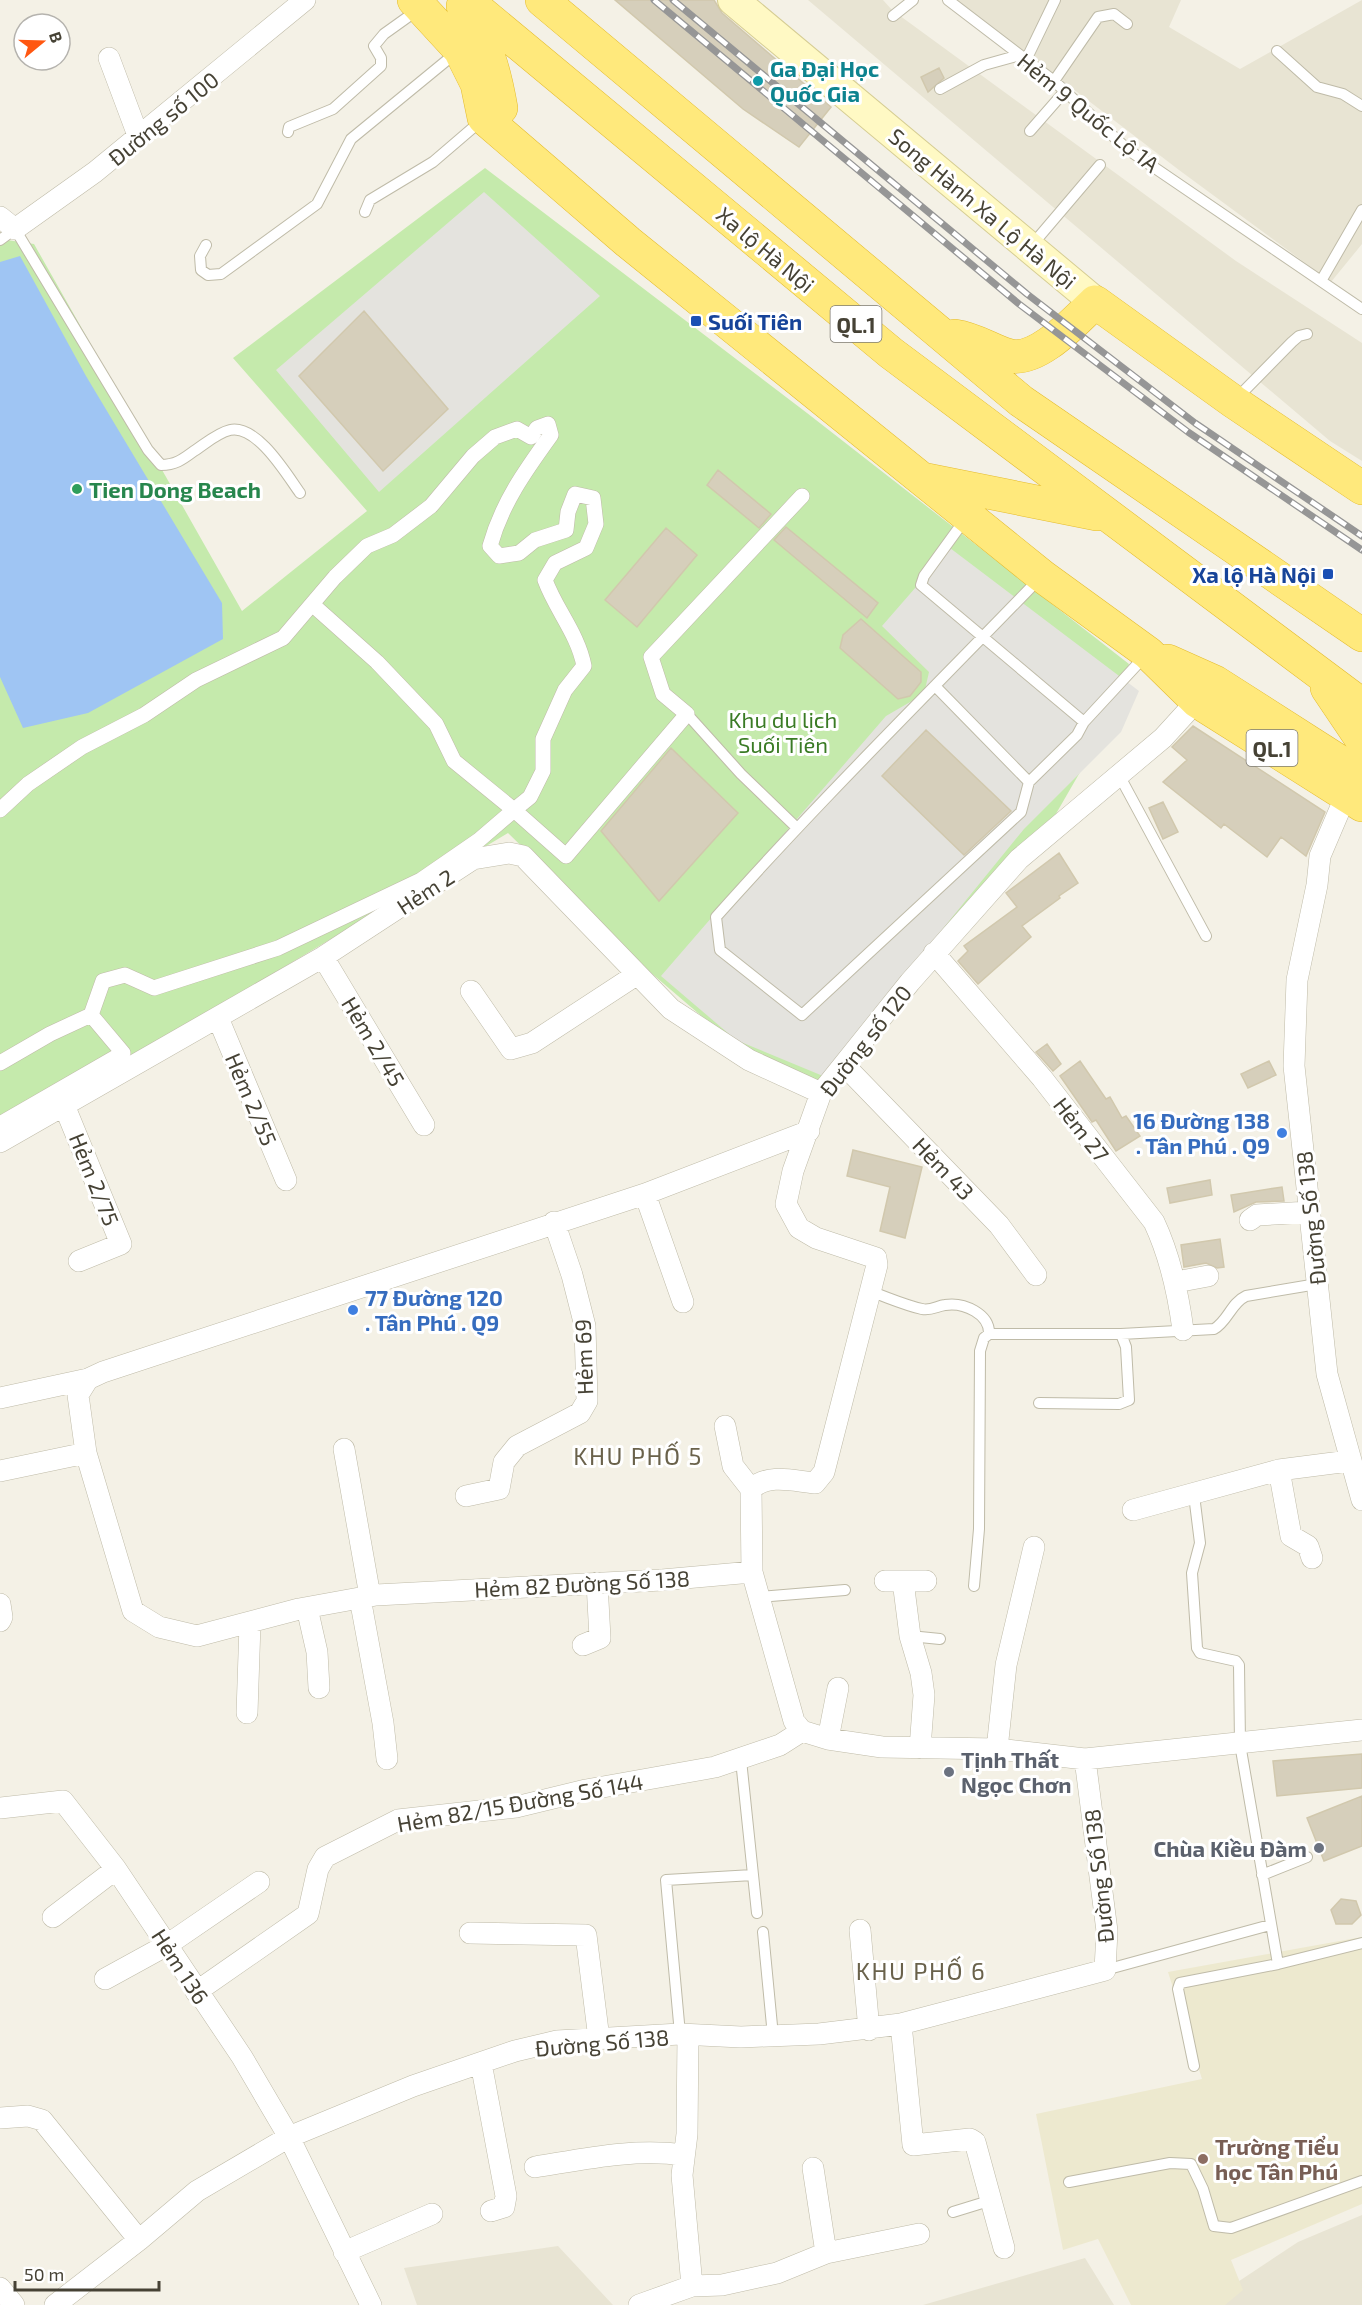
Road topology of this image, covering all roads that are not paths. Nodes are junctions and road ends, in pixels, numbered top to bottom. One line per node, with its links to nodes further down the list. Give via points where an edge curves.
1 (305, 0): 23 (street, Đường số 100)
2 (458, 0): 20 (highway, via 477,27 492,62)
3 (466, 0): 41 (highway, Xa lộ Hà Nội / QL.1, via 891,353)
4 (542, 0): 33 (highway, Xa lộ Hà Nội / QL.1)
5 (733, 0): 29 (main road, Song Hành Xa Lộ Hà Nội)
6 (913, 0): 10 (lane)
7 (948, 0): 15 (lane, Hẻm 9 Quốc Lộ 1A)
8 (1055, 0): 15 (lane)
9 (418, 4): 12 (highway); 22 (lane, via 374,46 381,66 333,108 289,127)
10 (892, 16)
11 (1127, 24): 16 (lane, via 1114,14 1098,17)
12 (460, 50): 20 (highway); 28 (lane, via 351,139 317,204 221,274 208,275 201,270 200,256)
13 (1277, 51): 19 (lane, via 1317,87 1342,94)
14 (109, 58): 23 (street)
15 (1023, 58): 16 (lane, Hẻm 9 Quốc Lộ 1A); 17 (lane, via 984,65)
16 (1054, 81): 18 (lane, Hẻm 9 Quốc Lộ 1A)
17 (940, 89)
18 (1065, 91): 21 (lane); 30 (lane, Hẻm 9 Quốc Lộ 1A, via 1127,149)
19 (1362, 106)
20 (495, 128): 26 (lane, via 370,200); 36 (highway, QL.1, via 628,242)
21 (1030, 131)
22 (288, 132)
23 (139, 138): 27 (street, Đường số 100)
24 (1100, 165): 29 (lane)
25 (1362, 210): 30 (lane)
26 (365, 212)
27 (5, 229): 38 (lane, via 161,465 173,465 232,429 243,431 262,443)
28 (206, 245)
29 (1030, 248): 31 (main road, Song Hành Xa Lộ Hà Nội)
30 (1322, 281): 32 (lane, Hẻm 9 Quốc Lộ 1A)
31 (1095, 302): 33 (highway, via 1058,336 1025,356 1006,355 972,338); 35 (highway)
32 (1362, 309)
33 (941, 334): 44 (highway, Xa lộ Hà Nội / QL.1, via 1022,401)
34 (1307, 334): 35 (lane, via 1299,336)
35 (1234, 402): 37 (highway)
36 (922, 479): 40 (highway, QL.1); 41 (highway)
37 (1362, 488)
38 (300, 493)
39 (802, 496): 51 (street, via 651,657 663,694)
40 (967, 516): 42 (highway, QL.1); 45 (lane, via 921,585)
41 (1106, 516): 47 (highway, Xa lộ Hà Nội / QL.1)
42 (1042, 576): 45 (lane); 46 (highway, QL.1)
43 (313, 605): 57 (street, via 283,638 196,680 144,715 82,747 28,784); 58 (street, via 377,662 436,724 454,762); 58 (street, via 367,546 393,535 431,506 473,456 495,437 517,429 531,437 537,428 548,424 551,435 509,495 490,546 499,556 519,552 535,540 566,530 575,494 593,498 596,524 586,548 555,563 545,580 553,603 580,647 584,666 565,690 543,739 543,771 530,796)
44 (1355, 627)
45 (983, 637): 48 (lane); 52 (lane)
46 (1148, 653): 49 (highway, QL.1); 52 (lane)
47 (1315, 669): 50 (highway, Xa lộ Hà Nội / QL.1); 53 (highway)
48 (935, 686): 55 (lane); 59 (lane)
49 (1206, 691): 54 (street, Đường số 120, via 1163,738); 56 (highway, QL.1)
50 (1362, 705)
51 (687, 714): 58 (street, via 566,856); 59 (lane)
52 (1084, 722): 55 (lane, via 1077,735)
53 (1362, 740)
54 (1119, 775): 60 (lane); 61 (street, Đường số 120, via 1019,859)
55 (1029, 782): 59 (lane, via 1021,812 802,1015 720,950 716,917)
56 (1357, 787): 77 (street, Đường Số 138, via 1320,856 1297,980 1294,1066)
57 (0, 810)
58 (514, 810): 65 (street, via 421,880 278,948 154,988 125,975 103,981)
59 (796, 827)
60 (1206, 936)
61 (934, 953): 68 (street, Đường số 120); 83 (street, Hẻm 27, via 1042,1078 1132,1192 1165,1244)
62 (323, 957): 63 (street, Hẻm 2, via 473,859 509,853 523,856); 66 (street, Hẻm 2); 72 (street, Hẻm 2/45)
63 (636, 975): 64 (street, via 532,1043 511,1049); 69 (street, Hẻm 2, via 671,1009 733,1049)
64 (471, 991)
65 (91, 1015): 67 (street); 71 (street, via 123,1053)
66 (218, 1018): 70 (street, Hẻm 2); 75 (street, Hẻm 2/55)
67 (0, 1063)
68 (845, 1066): 69 (street, Đường số 120); 81 (street, Hẻm 43, via 999,1225)
69 (821, 1093): 73 (street, Đường số 120)
70 (64, 1105): 74 (street, Hẻm 2); 80 (street, Hẻm 2/75, via 121,1244)
71 (0, 1124)
72 (424, 1125)
73 (809, 1131): 76 (street); 85 (street, Đường số 120, via 793,1171 786,1204 799,1228 816,1238 876,1258)
74 (0, 1142)
75 (286, 1180)
76 (645, 1194): 79 (street); 86 (street)
77 (1309, 1212): 78 (street, via 1257,1215); 84 (street, Đường Số 138)
78 (1250, 1220)
79 (554, 1222): 90 (street); 101 (street, Hẻm 69, via 573,1275 585,1326 587,1401 580,1413 517,1446 504,1462 499,1489)
80 (79, 1261)
81 (1036, 1275)
82 (1208, 1276): 83 (street)
83 (1176, 1282): 87 (street, Hẻm 27)
84 (1317, 1284): 87 (lane, via 1246,1296 1214,1329); 96 (street, Đường Số 138, via 1327,1374)
85 (869, 1291): 88 (lane, via 921,1309 948,1305 974,1311 990,1325); 99 (street, Đường số 120, via 824,1472 815,1483 771,1479 761,1480)
86 (683, 1302)
87 (1183, 1330): 89 (lane)
88 (989, 1334): 89 (lane); 109 (lane, via 980,1352 979,1529)
89 (1121, 1334): 92 (lane, via 1126,1347 1130,1400 1119,1404)
90 (88, 1379): 91 (street); 95 (street, Hẻm 82 Đường Số 138, via 78,1395)
91 (0, 1398)
92 (1039, 1403)
93 (725, 1426): 99 (street, via 734,1466)
94 (344, 1449): 111 (street)
95 (86, 1453): 98 (street); 116 (street, Hẻm 82 Đường Số 138, via 133,1611 159,1627 197,1636)
96 (1349, 1461): 97 (street); 102 (street, Đường Số 138)
97 (1279, 1470): 100 (street); 105 (street, via 1291,1536 1308,1546)
98 (0, 1471)
99 (751, 1489): 106 (street)
100 (1194, 1495): 103 (street); 126 (lane, via 1200,1543 1192,1573 1197,1648 1200,1653 1239,1665)
101 (466, 1496)
102 (1362, 1500)
103 (1133, 1510)
104 (1034, 1547): 128 (street, via 1006,1665)
105 (1312, 1558)
106 (752, 1572): 108 (street, Hẻm 82 Đường Số 138); 112 (street)
107 (926, 1581): 117 (street, via 894,1581)
108 (597, 1583): 111 (street, Hẻm 82 Đường Số 138); 119 (street, via 600,1638)
109 (974, 1586)
110 (845, 1590): 112 (lane)
111 (365, 1597): 114 (street, Hẻm 82 Đường Số 138); 129 (street)
112 (759, 1597): 124 (street, via 789,1710)
113 (0, 1604): 115 (street)
114 (307, 1608): 116 (street, Hẻm 82 Đường Số 138); 120 (street, via 317,1652)
115 (0, 1621)
116 (250, 1624): 122 (street)
117 (910, 1636): 118 (lane); 127 (street, via 924,1695)
118 (940, 1639)
119 (583, 1645)
120 (319, 1688)
121 (838, 1688): 125 (street)
122 (246, 1713)
123 (1362, 1730): 126 (street)
124 (802, 1731): 125 (street); 131 (street, Hẻm 82/15 Đường Số 144, via 780,1745)
125 (828, 1739): 127 (street)
126 (1240, 1744): 130 (street); 136 (lane)
127 (920, 1748): 128 (street)
128 (997, 1749): 130 (street)
129 (387, 1759)
130 (1085, 1759): 147 (street, Đường Số 138, via 1107,1931)
131 (741, 1760): 135 (lane); 149 (street, Hẻm 82/15 Đường Số 144, via 516,1807 398,1820 325,1857 318,1869 308,1914)
132 (0, 1808): 134 (street, Hẻm 136, via 63,1802)
133 (1307, 1857): 136 (lane)
134 (116, 1869): 139 (street); 145 (street, Hẻm 136)
135 (753, 1875): 138 (lane); 152 (lane, via 666,1880)
136 (1262, 1875): 140 (lane)
137 (259, 1882): 145 (street)
138 (757, 1913)
139 (53, 1917)
140 (1270, 1925): 146 (lane); 147 (lane, Đường Số 138)
141 (860, 1930): 151 (street)
142 (763, 1932): 153 (lane)
143 (471, 1933): 154 (street, via 586,1935)
144 (1362, 1943): 146 (lane)
145 (167, 1945): 148 (street); 149 (street, Hẻm 136)
146 (1278, 1964): 156 (lane, via 1180,1983)
147 (1105, 1970): 150 (street, Đường Số 138)
148 (105, 1979)
149 (196, 1992): 158 (street, Hẻm 136, via 242,2057)
150 (901, 2024): 151 (street, Đường Số 138); 164 (street, via 913,2145 970,2139 975,2142)
151 (869, 2030): 153 (street, Đường Số 138)
152 (684, 2035): 153 (street, Đường Số 138); 154 (street, Đường Số 138); 159 (street)
153 (773, 2036)
154 (599, 2039): 155 (street, Đường Số 138, via 557,2041)
155 (481, 2063): 158 (street, Đường Số 138); 165 (street, via 506,2196 504,2206)
156 (1194, 2066)
157 (0, 2118): 169 (street, via 28,2116 42,2120)
158 (289, 2137): 169 (street, Đường Số 138, via 197,2191); 171 (street, Hẻm 136)
159 (684, 2155): 160 (street, via 619,2153); 173 (street, via 682,2175)
160 (535, 2167)
161 (813, 2168): 172 (street)
162 (1362, 2181): 163 (lane, via 1231,2228 1214,2226 1191,2164 1170,2163)
163 (1069, 2182)
164 (992, 2200): 166 (lane); 170 (street)
165 (491, 2211)
166 (953, 2212)
167 (432, 2214): 171 (street)
168 (919, 2234): 172 (street)
169 (139, 2240): 176 (street, Đường Số 138)
170 (1004, 2248)
171 (344, 2252): 177 (street, Hẻm 136)
172 (826, 2253): 173 (street, via 777,2273 722,2285)
173 (692, 2286): 178 (street)
174 (0, 2288): 175 (street)
175 (14, 2305)
176 (55, 2305)
177 (371, 2305)
178 (639, 2305)

